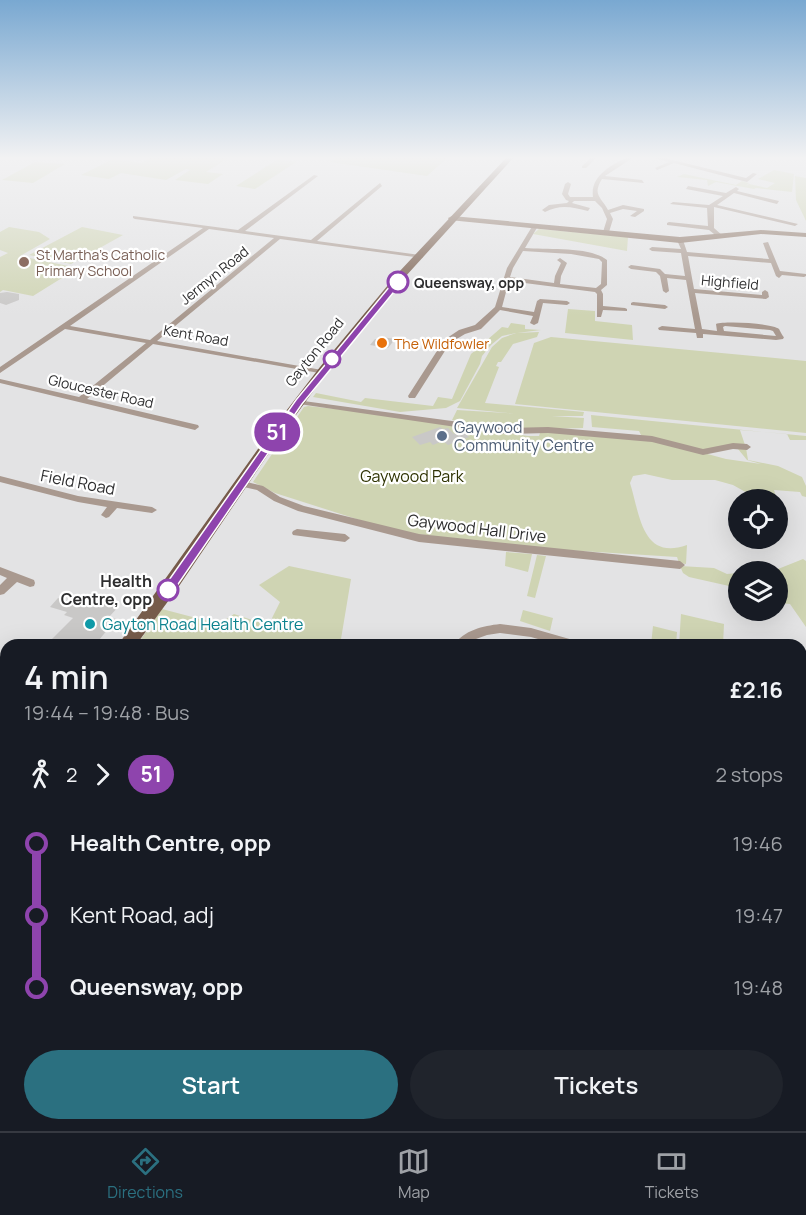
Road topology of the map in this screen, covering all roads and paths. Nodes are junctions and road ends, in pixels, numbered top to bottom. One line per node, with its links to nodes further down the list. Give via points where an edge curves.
1 (270, 210): 20 (street)
2 (350, 210): 26 (street)
3 (460, 210): 13 (main road, Gayton Road)
4 (606, 210): 10 (street)
5 (615, 210): 10 (street)
6 (641, 210): 11 (street)
7 (711, 210): 19 (street)
8 (733, 210): 9 (street)
9 (740, 211): 14 (street); 16 (street)
10 (608, 212): 21 (street)
11 (633, 216)
12 (135, 217): 18 (street)
13 (452, 218): 17 (street); 31 (main road, Gayton Road)
14 (734, 221)
15 (669, 224): 19 (street)
16 (795, 224)
17 (535, 226): 21 (street); 28 (street)
18 (208, 227): 20 (street); 50 (street)
19 (711, 228): 24 (street)
20 (239, 232): 23 (street)
21 (606, 232): 25 (street)
22 (806, 235): 24 (street, via 768,232)
23 (279, 237): 26 (street); 53 (street, Jermyn Road)
24 (721, 237): 25 (street)
25 (680, 240): 30 (street)
26 (312, 242): 31 (street)
27 (769, 245): 33 (street)
28 (521, 249): 38 (street); 40 (street, via 596,256 604,261 604,285)
29 (652, 249): 30 (street)
30 (684, 253): 33 (street); 37 (street)
31 (420, 257): 55 (main road, Gayton Road)
32 (560, 260): 39 (street, via 564,263)
33 (772, 261): 36 (street, via 778,275)
34 (631, 267): 35 (street, via 658,270)
35 (663, 276): 37 (street); 41 (street)
36 (800, 276)
37 (688, 278): 42 (street)
38 (507, 279): 39 (street); 46 (street)
39 (557, 286): 40 (street)
40 (597, 290): 47 (street, via 599,312)
41 (666, 291)
42 (691, 291): 43 (street, Highfield); 52 (street)
43 (767, 298)
44 (567, 303): 48 (street, via 540,301)
45 (633, 304): 52 (street, via 665,305 666,328)
46 (498, 308): 48 (street); 57 (street, via 478,327 453,336 424,387)
47 (625, 310)
48 (536, 314): 49 (street)
49 (534, 323)
50 (66, 327): 53 (street, Kent Road); 54 (street)
51 (721, 333): 51 (street, via 776,338 780,337 771,328 724,324 719,326); 52 (street)
52 (700, 334)
53 (152, 341): 55 (street, Kent Road); 58 (street, Jermyn Road)
54 (0, 371)
55 (322, 372): 59 (main road, Gayton Road)
56 (0, 381): 58 (street, Gloucester Road)
57 (412, 396)
58 (81, 400): 60 (street, Gloucester Road)
59 (299, 402): 61 (street, via 504,431 548,430 652,439 703,452); 63 (main road, Gayton Road)
60 (195, 427)
61 (747, 447)
62 (0, 480): 64 (street, Field Road)
63 (242, 484): 67 (street, Gaywood Hall Drive); 76 (main road, Gayton Road)
64 (114, 505): 65 (street, Field Road); 66 (street)
65 (152, 510)
66 (106, 515)
67 (339, 519): 69 (street); 71 (street, Gaywood Hall Drive, via 443,542)
68 (297, 533): 69 (street)
69 (330, 536): 70 (street)
70 (345, 538)
71 (680, 565)
72 (0, 571): 73 (street)
73 (16, 577): 74 (street); 75 (street)
74 (30, 583)
75 (0, 591)
76 (131, 639)
77 (468, 639): 78 (street, via 478,632 501,628)
78 (553, 639)

